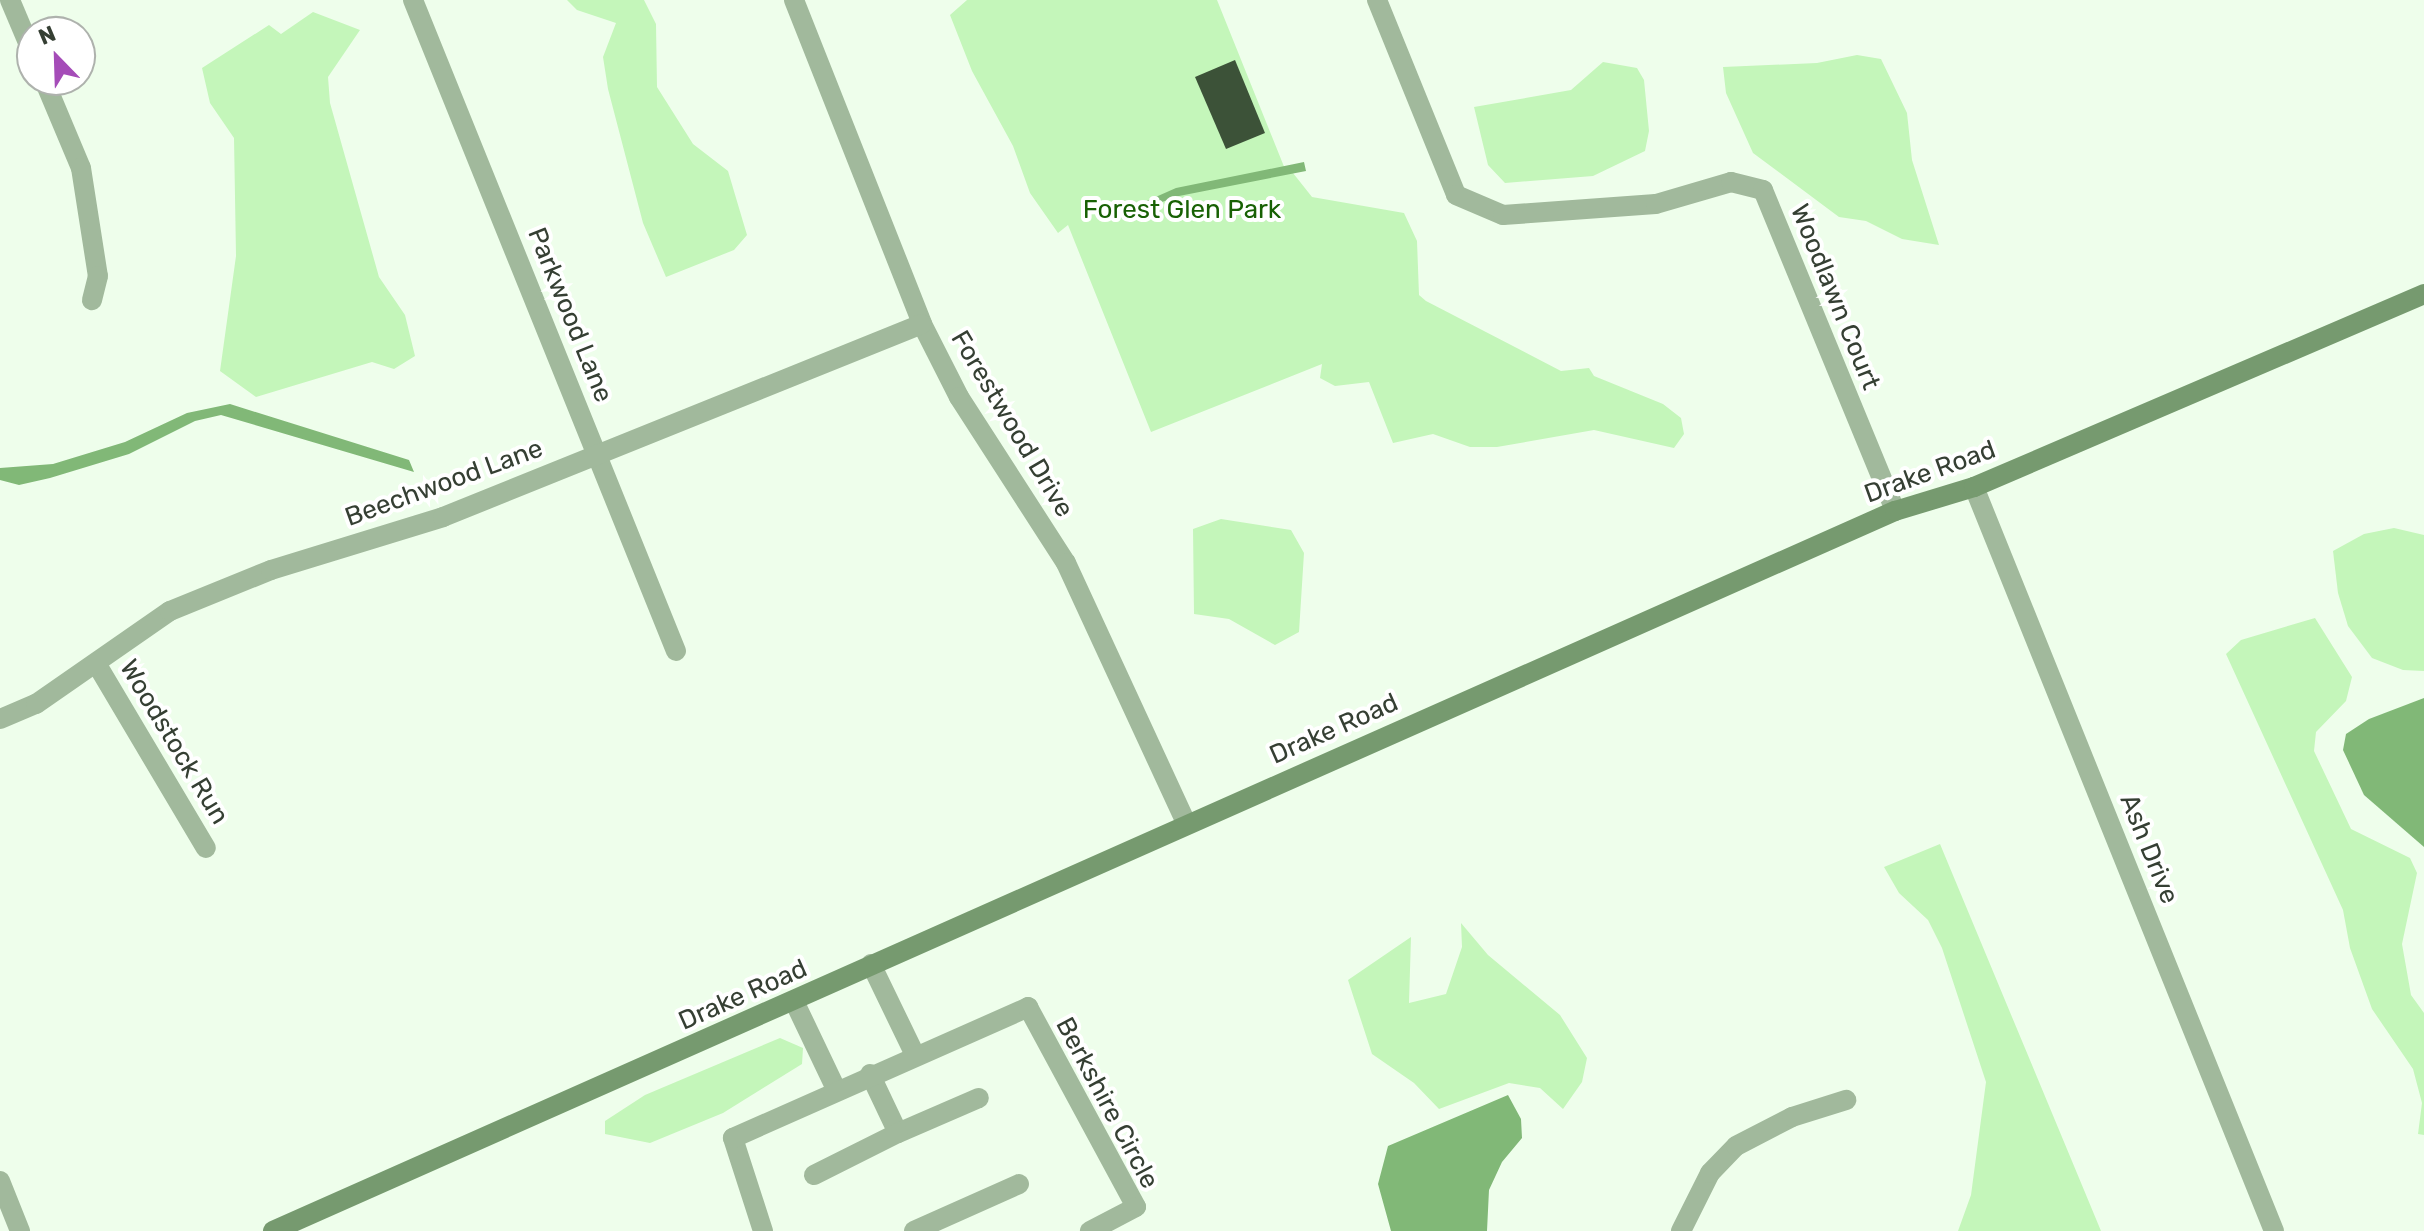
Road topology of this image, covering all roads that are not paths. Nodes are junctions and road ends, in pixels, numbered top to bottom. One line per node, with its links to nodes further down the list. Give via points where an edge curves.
1 (413, 0): 8 (street, Parkwood Lane)
2 (794, 0): 7 (street, Forestwood Drive)
3 (1377, 0): 10 (street, Woodlawn Court, via 1456,195 1503,215 1656,204 1731,182 1763,190)
4 (51, 96): 6 (street, via 81,168 98,276)
5 (2424, 294): 9 (street, Drake Road)
6 (92, 300)
7 (922, 324): 8 (street, Beechwood Lane); 14 (street, Forestwood Drive, via 959,397 1066,563)
8 (598, 453): 11 (street, Parkwood Lane); 12 (street, Beechwood Lane, via 443,517 271,570 170,611)
9 (1974, 487): 10 (street, Drake Road); 34 (street, Ash Drive)
10 (1895, 511): 14 (street, Drake Road)
11 (676, 651)
12 (96, 663): 13 (street, Beechwood Lane, via 36,704); 15 (street, Woodstock Run)
13 (0, 719)
14 (1186, 823): 16 (street, Drake Road)
15 (206, 848)
16 (871, 964): 17 (street, Drake Road); 18 (street)
17 (794, 1001): 20 (street); 29 (street, Drake Road)
18 (915, 1055): 19 (street); 32 (street, Berkshire Circle, via 1028,1007 1136,1207)
19 (870, 1074): 20 (street); 23 (street)
20 (836, 1089): 30 (street, via 733,1138)
21 (979, 1098): 23 (street)
22 (1846, 1100): 33 (street, via 1792,1117 1736,1146 1710,1173)
23 (898, 1133): 24 (street)
24 (814, 1175)
25 (0, 1181): 28 (street)
26 (1019, 1184): 27 (street)
27 (939, 1226): 31 (street)
28 (20, 1231)
29 (273, 1231)
30 (763, 1231)
31 (914, 1231)
32 (1090, 1231)
33 (1681, 1231)
34 (2274, 1231)

